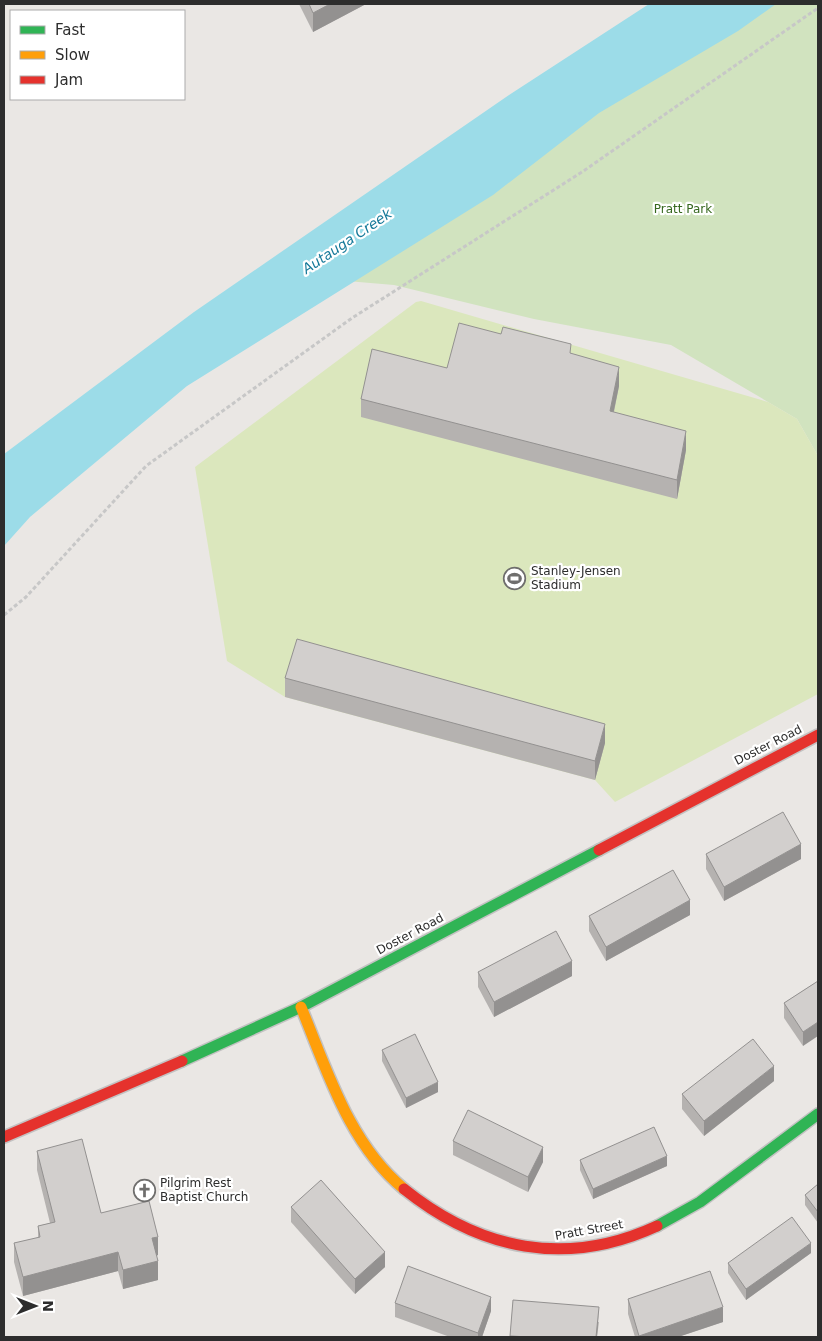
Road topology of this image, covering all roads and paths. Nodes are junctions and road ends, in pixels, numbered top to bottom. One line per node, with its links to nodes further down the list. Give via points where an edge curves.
1 (818, 8): 2 (path, via 582,172 352,318 146,466 26,597)
2 (4, 615)
3 (818, 735): 4 (street, Doster Road)
4 (301, 1007): 5 (street, Pratt Street, via 346,1113 378,1163 399,1186 447,1221 503,1245 563,1250 622,1239 650,1229 704,1199); 6 (street, Doster Road)
5 (818, 1114)
6 (4, 1137)

